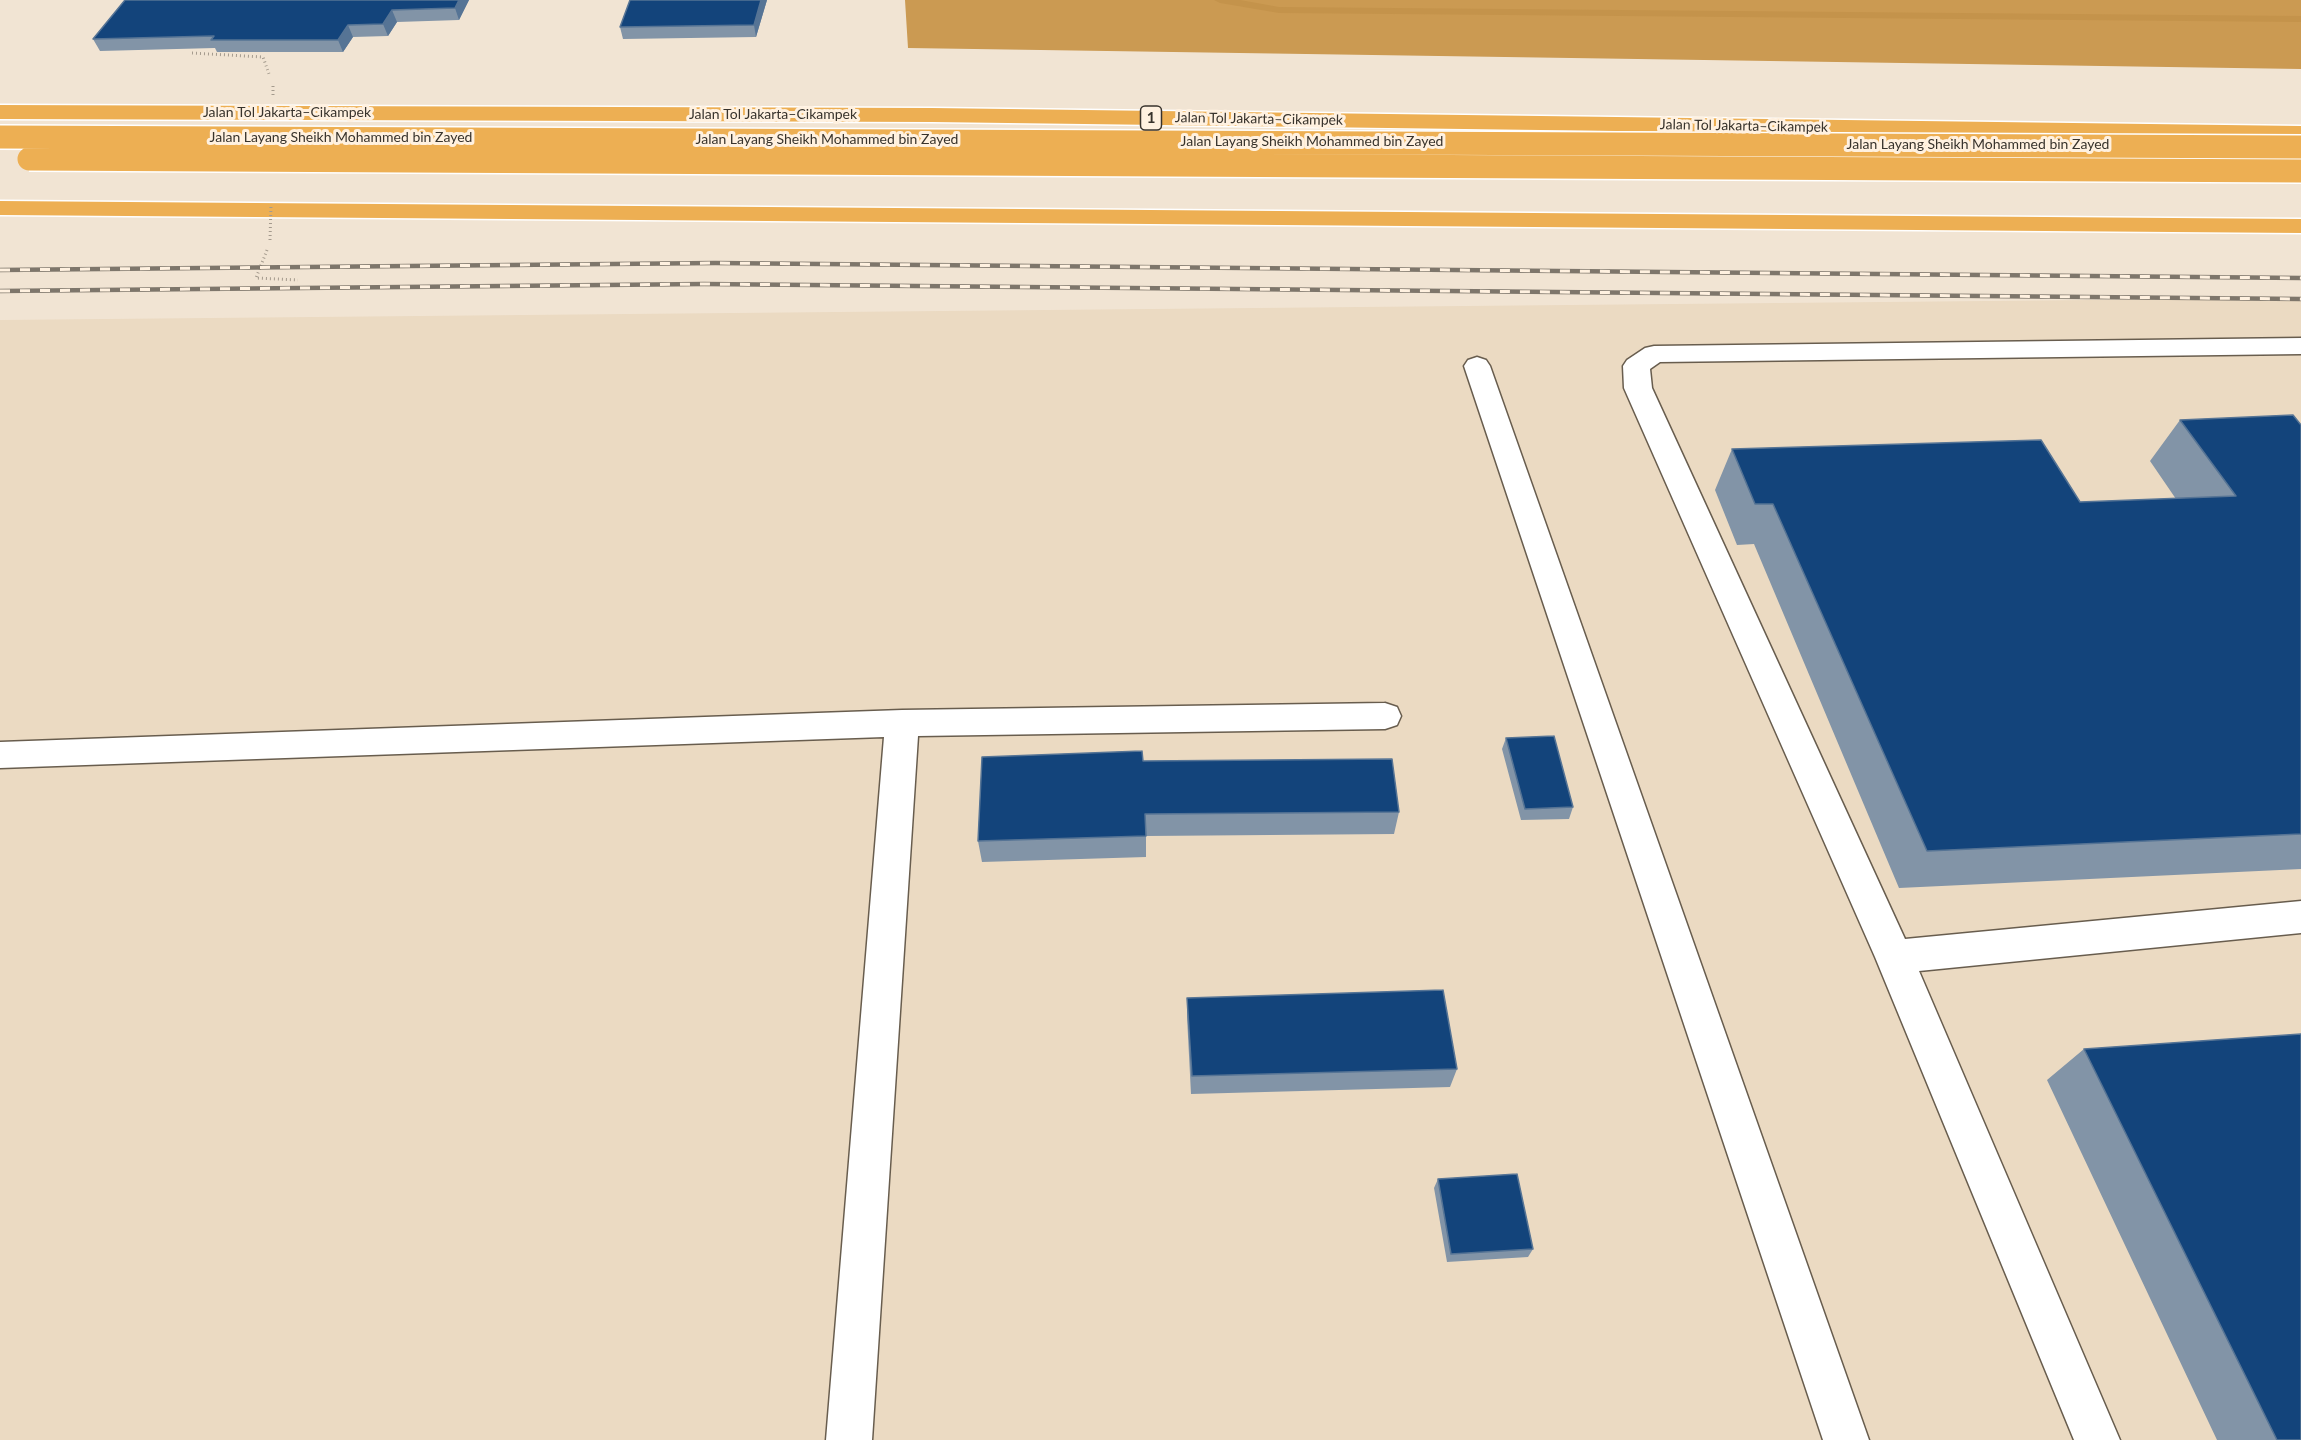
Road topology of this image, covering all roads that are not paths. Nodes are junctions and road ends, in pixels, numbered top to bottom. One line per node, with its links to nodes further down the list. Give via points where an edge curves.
1 (0, 112): 2 (highway, Jalan Tol Jakarta–Cikampek / 1, via 932,115)
2 (2301, 133)
3 (0, 137): 4 (highway, Jalan Layang Sheikh Mohammed bin Zayed / 1, bridge)
4 (2301, 147)
5 (11, 159): 6 (highway, Jalan Layang Sheikh Mohammed bin Zayed, bridge)
6 (2301, 171)
7 (0, 208): 8 (highway)
8 (2301, 226)
9 (2301, 346): 15 (lane, via 1654,354 1636,366 1638,388)
10 (1477, 366): 17 (lane)
11 (1385, 716): 12 (lane)
12 (902, 723): 13 (lane); 16 (lane)
13 (0, 755)
14 (2301, 917): 15 (lane)
15 (1894, 957): 18 (lane)
16 (849, 1440)
17 (1846, 1440)
18 (2097, 1440)

